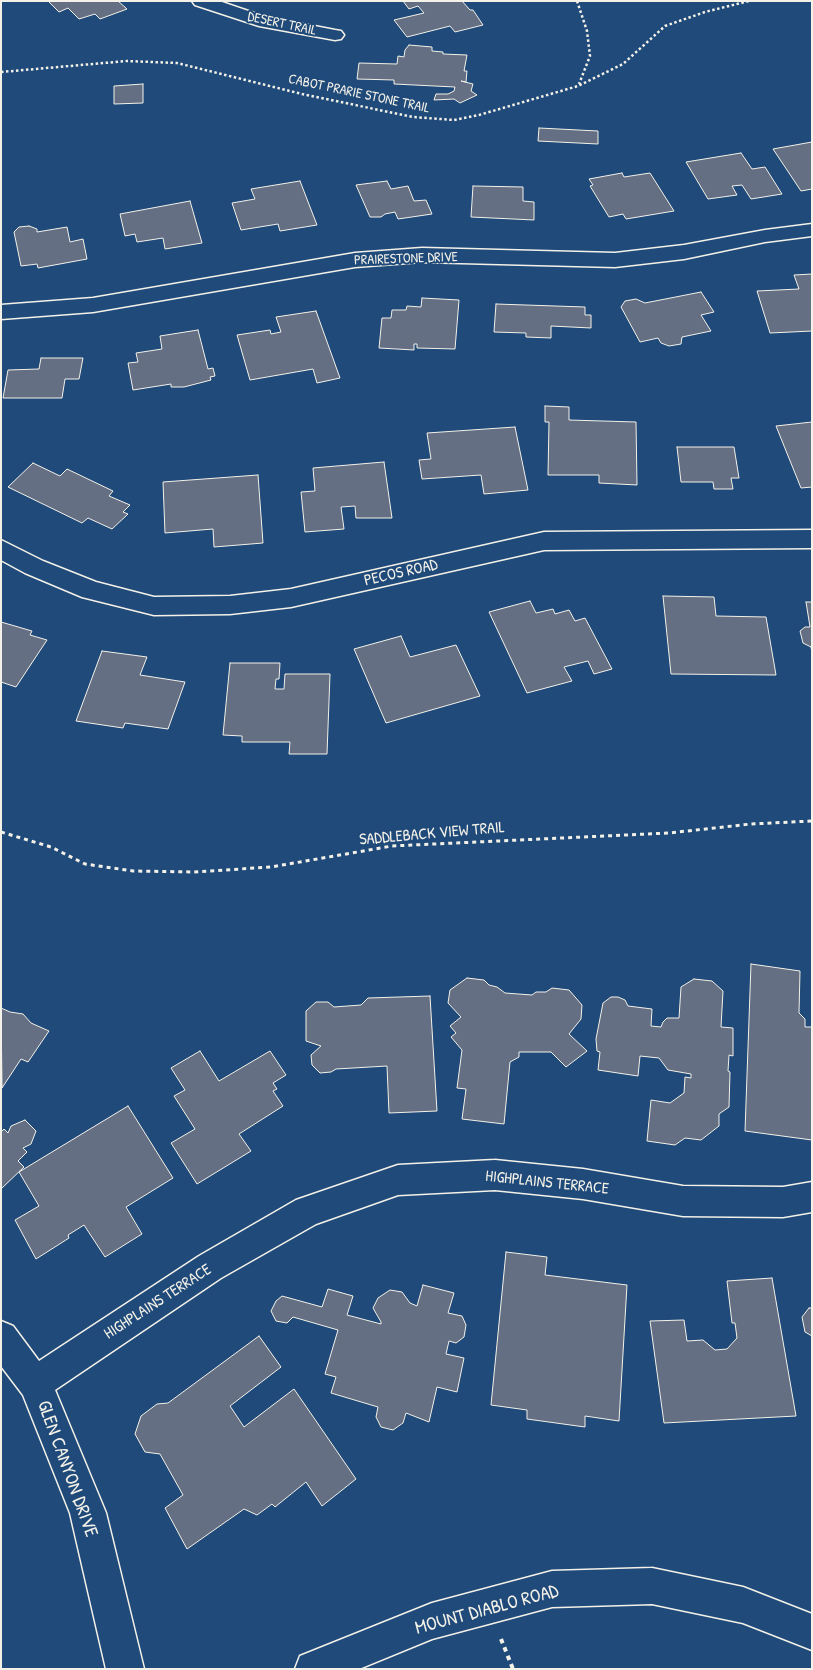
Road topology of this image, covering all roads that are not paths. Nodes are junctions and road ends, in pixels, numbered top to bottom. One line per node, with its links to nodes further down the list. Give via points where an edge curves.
1 (200, 1): 2 (street, DESERT TRAIL, via 259,21)
2 (335, 35)
3 (812, 230): 4 (street, PRAIRESTONE DRIVE, via 684,252 614,260 422,256 354,260 93,305)
4 (1, 312)
5 (812, 539): 6 (street, PECOS ROAD, via 544,541 291,598 230,605 154,606 91,590)
6 (1, 550)
7 (812, 1197): 9 (street, HIGHPLAINS TERRACE, via 783,1202 683,1201 583,1184 495,1175 398,1180 307,1211 210,1267)
8 (1, 1338): 9 (street, GLEN CANYON DRIVE)
9 (35, 1383): 11 (street, GLEN CANYON DRIVE, via 88,1514)
10 (812, 1632): 12 (street, MOUNT DIABLO ROAD, via 743,1605 652,1586 552,1589 432,1621)
11 (125, 1669)
12 (313, 1669)

